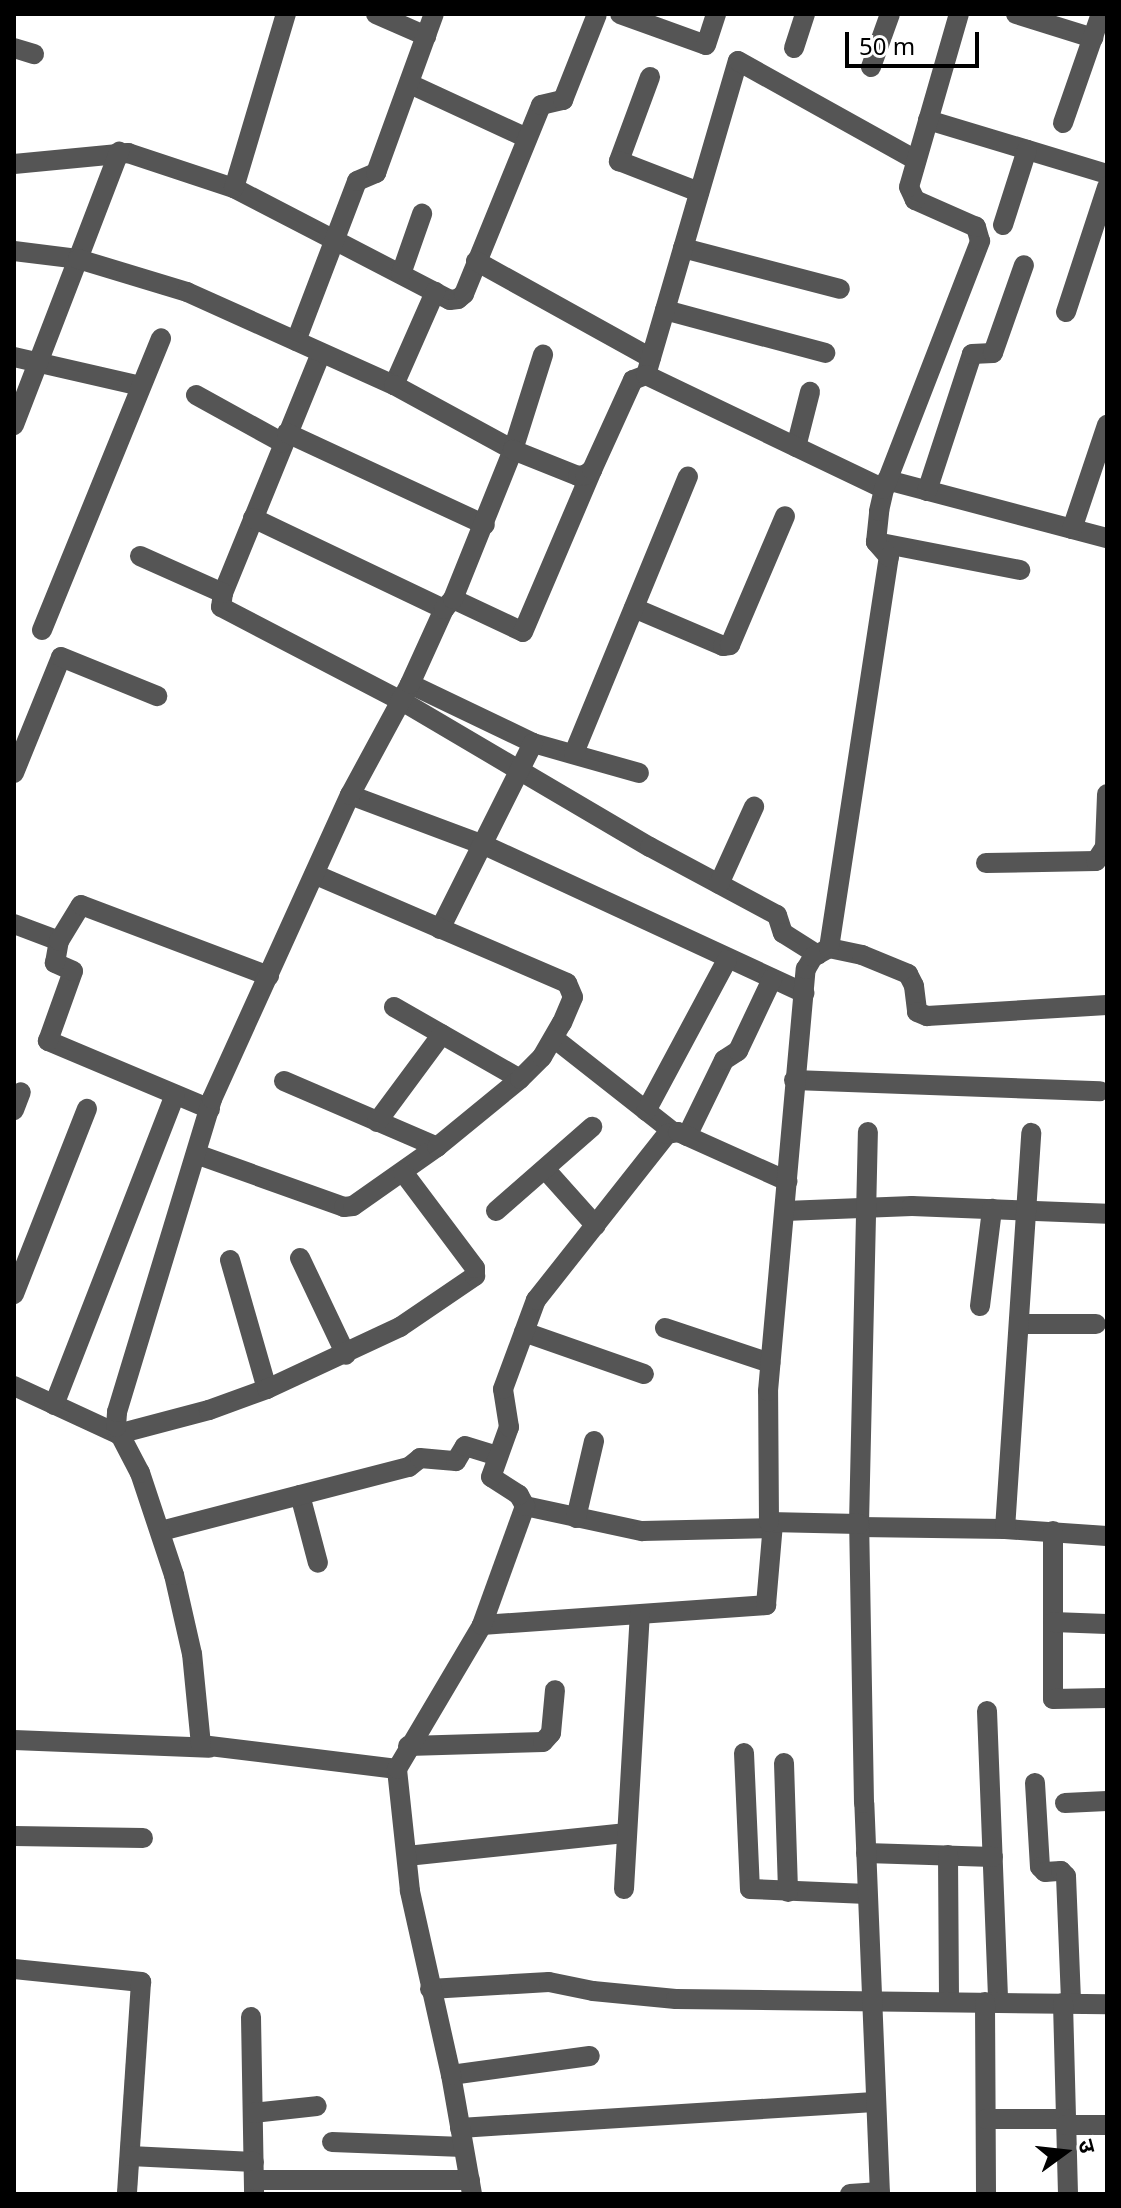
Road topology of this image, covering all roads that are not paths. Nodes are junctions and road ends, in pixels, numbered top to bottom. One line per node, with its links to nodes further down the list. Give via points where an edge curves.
1 (286, 14): 29 (street)
2 (434, 14): 12 (street)
3 (597, 14): 22 (street, via 563,100 543,103)
4 (620, 14): 14 (street)
5 (716, 14): 14 (street)
6 (805, 14): 15 (street)
7 (890, 14): 17 (street)
8 (959, 14): 20 (street)
9 (1016, 14): 13 (street)
10 (1101, 14): 13 (street)
11 (381, 15): 12 (street)
12 (426, 36): 19 (street)
13 (1093, 38): 21 (street)
14 (706, 45): 16 (street)
15 (794, 48)
16 (738, 61): 25 (street); 30 (street)
17 (871, 67)
18 (650, 77): 30 (street, via 619,161)
19 (410, 84): 22 (street); 33 (street, via 376,173 357,181)
20 (928, 120): 23 (street); 25 (street)
21 (1063, 123)
22 (527, 138): 37 (street)
23 (1027, 150): 27 (street); 32 (street)
24 (119, 152): 26 (street); 29 (street); 36 (street)
25 (916, 160): 63 (street, via 910,194 976,227 980,241)
26 (14, 164)
27 (1107, 174)
28 (1107, 187): 43 (street)
29 (234, 188): 33 (street)
30 (699, 192): 34 (street)
31 (422, 214): 39 (street)
32 (1003, 225)
33 (336, 240): 39 (street); 45 (street)
34 (683, 248): 40 (street); 42 (street)
35 (14, 251): 36 (street)
36 (78, 259): 45 (street, via 187,292); 50 (street)
37 (476, 261): 41 (street, via 458,299); 51 (street)
38 (1024, 265): 64 (street, via 993,353 972,354)
39 (401, 274): 41 (street)
40 (840, 289)
41 (435, 292): 52 (street)
42 (665, 310): 47 (street); 51 (street)
43 (1066, 312)
44 (161, 338): 53 (street)
45 (296, 341): 46 (street)
46 (321, 353): 52 (street); 58 (street)
47 (825, 353)
48 (543, 355): 60 (street)
49 (14, 357): 50 (street)
50 (41, 360): 53 (street); 56 (street)
51 (648, 366): 59 (street); 61 (street, via 633,380)
52 (394, 385): 60 (street)
53 (141, 386): 76 (street)
54 (810, 392): 59 (street)
55 (196, 395): 58 (street)
56 (14, 425)
57 (1107, 425): 68 (street)
58 (285, 438): 66 (street); 67 (street)
59 (796, 447): 63 (street)
60 (513, 450): 61 (street, via 578,476); 67 (street)
61 (592, 470): 74 (street, via 523,632)
62 (688, 477): 75 (street)
63 (886, 484): 64 (street); 70 (street)
64 (927, 491): 68 (street)
65 (785, 516): 75 (street, via 730,645)
66 (253, 518): 73 (street); 74 (street)
67 (485, 525): 74 (street)
68 (1072, 529): 69 (street)
69 (1107, 538)
70 (876, 542): 72 (street); 94 (street, via 889,557)
71 (140, 556): 73 (street)
72 (1020, 570)
73 (223, 593): 77 (street, via 225,612)
74 (449, 604): 77 (street)
75 (634, 608): 80 (street)
76 (42, 630)
77 (405, 692): 79 (street); 81 (street); 85 (street)
78 (157, 696): 82 (street, via 61,657)
79 (533, 743): 80 (street); 81 (street)
80 (574, 753): 83 (street)
81 (522, 771): 87 (street); 90 (street)
82 (14, 773)
83 (639, 773)
84 (1107, 794): 88 (street, via 1105,847 1096,861)
85 (350, 795): 87 (street); 89 (street)
86 (754, 807): 90 (street)
87 (484, 845): 92 (street); 95 (street)
88 (986, 863)
89 (314, 874): 92 (street); 96 (street)
90 (719, 884): 94 (street, via 777,915 783,933)
91 (14, 924): 93 (street)
92 (440, 929): 102 (street, via 567,983 573,997)
93 (59, 941): 96 (street, via 81,905); 107 (street, via 55,963 73,971 48,1041)
94 (824, 951): 98 (street, via 806,969); 99 (street, via 862,955 908,974 917,1012 927,1016)
95 (727, 960): 97 (street); 110 (street)
96 (269, 976): 109 (street)
97 (772, 979): 98 (street); 115 (street, via 738,1051 724,1060)
98 (804, 993): 104 (street)
99 (1107, 1005)
100 (394, 1007): 101 (street)
101 (442, 1034): 103 (street); 111 (street)
102 (555, 1039): 103 (street); 110 (street)
103 (520, 1079): 116 (street)
104 (794, 1080): 106 (street); 120 (street)
105 (284, 1081): 111 (street)
106 (1100, 1091)
107 (175, 1095): 109 (street); 141 (street)
108 (87, 1109): 130 (street)
109 (210, 1109): 117 (street)
110 (646, 1111): 115 (street)
111 (377, 1122): 116 (street)
112 (592, 1127): 118 (street)
113 (868, 1132): 121 (street)
114 (1031, 1133): 123 (street)
115 (680, 1134): 120 (street); 127 (street, via 667,1134)
116 (437, 1147): 119 (street)
117 (196, 1154): 119 (street, via 344,1207 361,1203); 142 (street, via 117,1412)
118 (545, 1169): 124 (street); 127 (street)
119 (403, 1172): 136 (street, via 475,1268 475,1276 400,1327)
120 (787, 1181): 125 (street)
121 (865, 1209): 122 (street); 125 (street); 148 (street)
122 (992, 1209): 123 (street); 131 (street)
123 (1026, 1210): 126 (street); 132 (street)
124 (496, 1211)
125 (785, 1211): 137 (street)
126 (1107, 1214)
127 (596, 1226): 135 (street, via 536,1300)
128 (300, 1258): 136 (street)
129 (230, 1260): 140 (street)
130 (14, 1294)
131 (980, 1306)
132 (1019, 1324): 133 (street); 150 (street)
133 (1096, 1324)
134 (665, 1328): 137 (street)
135 (524, 1332): 138 (street); 144 (street, via 501,1395 509,1420)
136 (346, 1355): 140 (street)
137 (770, 1363): 149 (street, via 766,1517)
138 (644, 1374)
139 (14, 1386): 141 (street)
140 (267, 1389): 142 (street)
141 (54, 1405): 142 (street)
142 (118, 1434): 151 (street, via 140,1473)
143 (594, 1441): 147 (street)
144 (498, 1456): 145 (street, via 465,1446 452,1462 420,1458 409,1467); 146 (street, via 491,1477 519,1495)
145 (300, 1495): 151 (street); 154 (street)
146 (525, 1506): 147 (street); 158 (street)
147 (576, 1518): 149 (street, via 658,1533)
148 (859, 1525): 149 (street); 150 (street); 174 (street)
149 (773, 1526): 155 (street, via 766,1605)
150 (1005, 1529): 152 (street)
151 (161, 1531): 164 (street, via 192,1654 201,1745)
152 (1053, 1531): 153 (street); 156 (street)
153 (1107, 1536)
154 (318, 1563)
155 (640, 1615): 158 (street); 171 (street)
156 (1053, 1622): 157 (street); 160 (street, via 1053,1699)
157 (1107, 1624)
158 (482, 1625): 163 (street)
159 (555, 1690): 163 (street, via 551,1733 543,1742)
160 (1107, 1698)
161 (987, 1711): 177 (street)
162 (14, 1740): 164 (street)
163 (408, 1746): 167 (street)
164 (209, 1748): 167 (street)
165 (744, 1753): 179 (street, via 748,1885 755,1891)
166 (784, 1763): 179 (street)
167 (397, 1769): 176 (street)
168 (1035, 1783): 186 (street, via 1040,1867 1066,1876)
169 (1107, 1801): 170 (street)
170 (1065, 1803)
171 (627, 1833): 176 (street); 178 (street)
172 (14, 1836): 173 (street)
173 (143, 1838)
174 (866, 1853): 175 (street); 180 (street)
175 (948, 1855): 177 (street); 184 (street)
176 (407, 1856): 182 (street)
177 (993, 1857): 185 (street)
178 (624, 1889)
179 (788, 1892): 180 (street)
180 (867, 1894): 183 (street)
181 (14, 1969): 199 (street, via 141,1982)
182 (430, 1989): 183 (street, via 549,1982 676,1999); 190 (street)
183 (872, 1999): 184 (street); 191 (street)
184 (949, 2001): 185 (street)
185 (992, 2002): 186 (street); 194 (street)
186 (1067, 2003): 187 (street); 195 (street)
187 (1107, 2004)
188 (251, 2017): 193 (street)
189 (590, 2056): 190 (street)
190 (451, 2075): 197 (street)
191 (874, 2102): 197 (street); 202 (street)
192 (317, 2106): 193 (street)
193 (253, 2113): 200 (street)
194 (986, 2119): 195 (street); 205 (street)
195 (1066, 2122): 196 (street); 206 (street)
196 (1107, 2125)
197 (462, 2138): 198 (street); 201 (street)
198 (332, 2142)
199 (130, 2156): 200 (street); 203 (street)
200 (254, 2179): 201 (street)
201 (471, 2187)
202 (880, 2193): 204 (street)
203 (127, 2194)
204 (850, 2194)
205 (986, 2194)
206 (1068, 2194)

